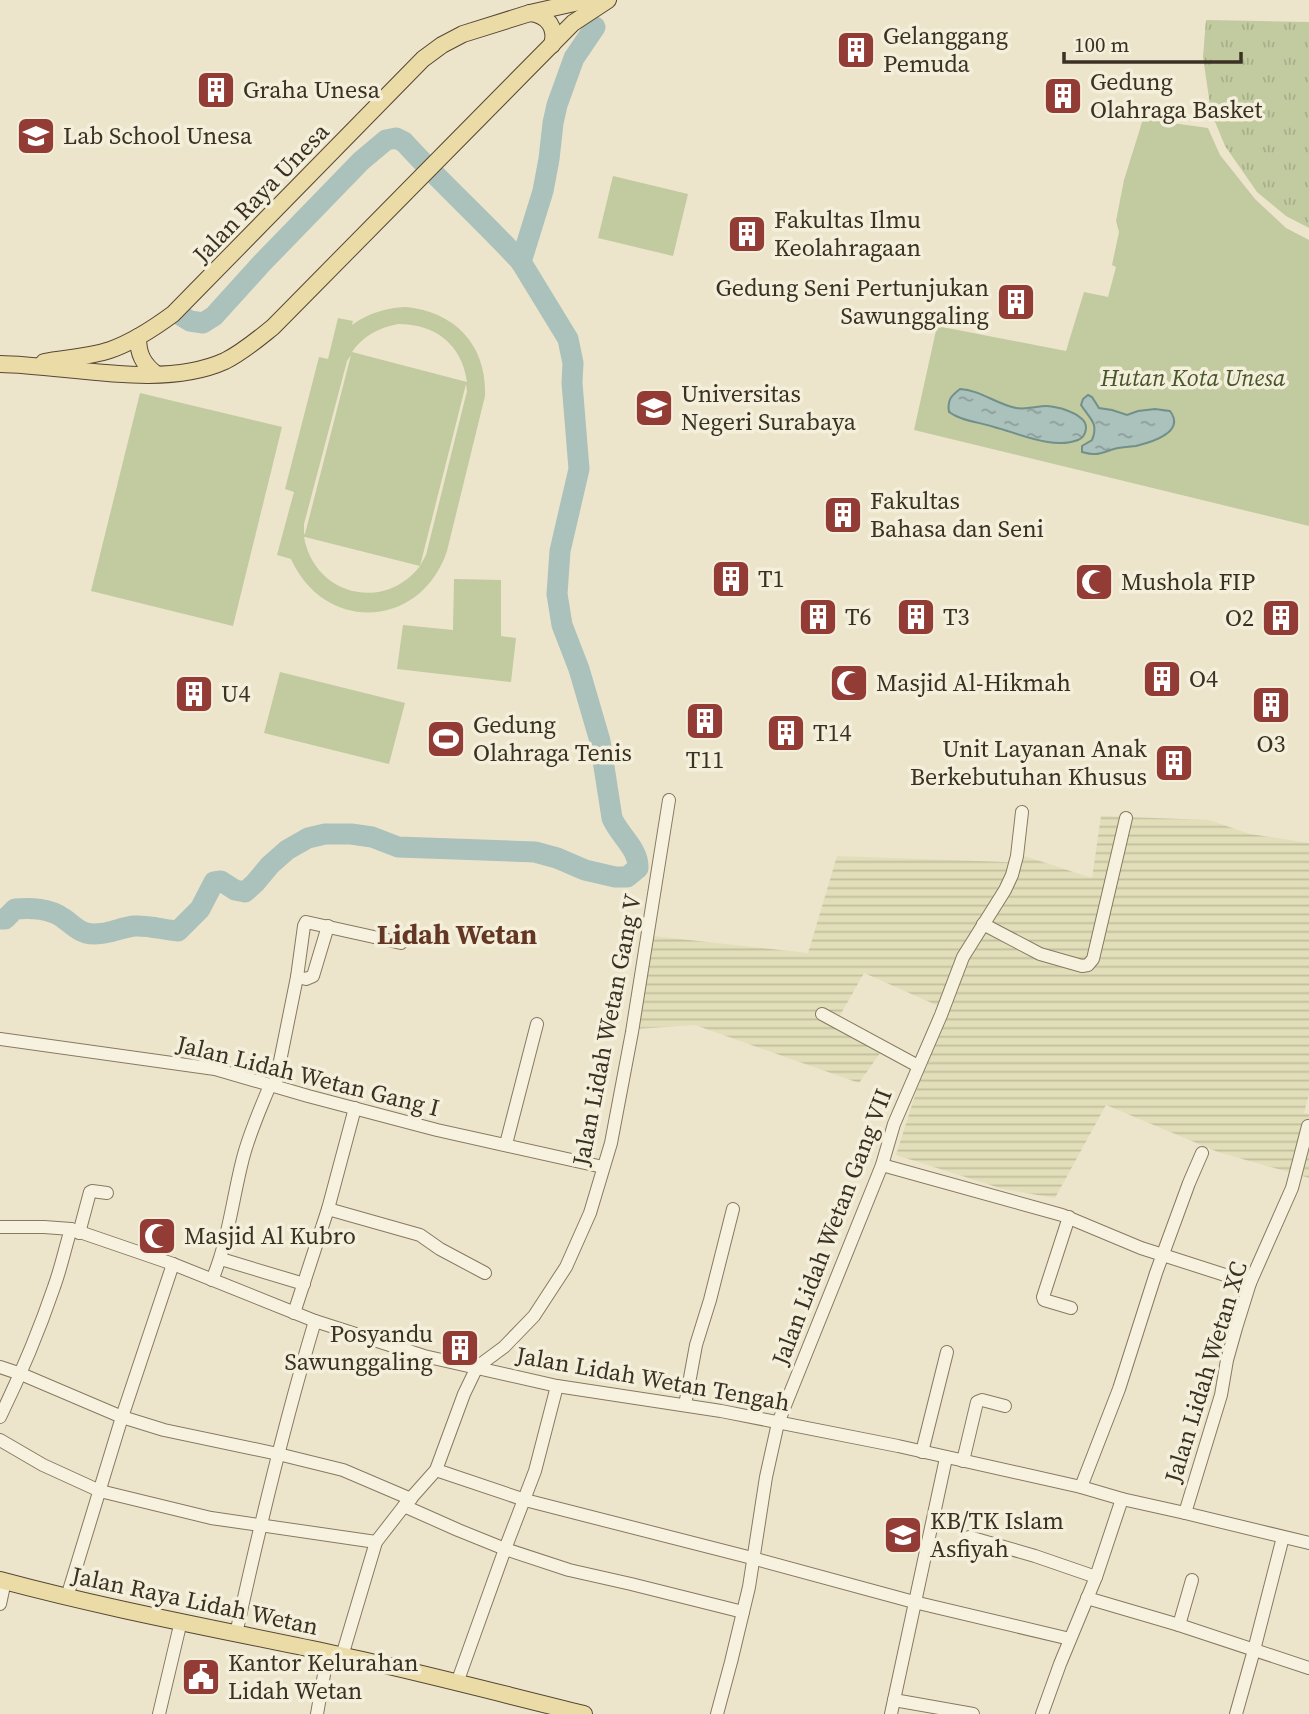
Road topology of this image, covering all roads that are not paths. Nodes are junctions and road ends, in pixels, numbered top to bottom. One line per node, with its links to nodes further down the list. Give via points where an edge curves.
1 (588, 0): 3 (main road, Jalan Raya Unesa)
2 (608, 0): 4 (main road, Jalan Raya Unesa, via 573,23)
3 (530, 13): 4 (main road, via 550,23); 5 (main road, Jalan Raya Unesa, via 463,34 424,59 173,314)
4 (552, 45): 8 (main road, Jalan Raya Unesa, via 274,327 226,360)
5 (138, 337): 7 (main road, Jalan Raya Unesa, via 107,351); 8 (main road, via 141,358)
6 (0, 364): 7 (main road, Jalan Raya Unesa)
7 (31, 364): 8 (main road, Jalan Raya Unesa, via 83,372)
8 (156, 374)
9 (670, 800): 26 (street, Jalan Lidah Wetan Gang V, via 632,1032)
10 (1022, 812): 12 (street, Jalan Lidah Wetan Gang VII, via 1012,875)
11 (1126, 818): 12 (street, via 1093,960 1088,965 1040,954)
12 (983, 924): 19 (street, Jalan Lidah Wetan Gang VII, via 962,957)
13 (328, 926): 14 (street); 15 (street, via 313,976); 15 (street, via 304,923)
14 (401, 943)
15 (297, 976): 20 (street)
16 (822, 1014): 19 (street)
17 (537, 1024): 23 (street)
18 (0, 1039): 20 (street, Jalan Lidah Wetan Gang I, via 186,1064)
19 (918, 1066): 25 (street, Jalan Lidah Wetan Gang VII)
20 (273, 1085): 21 (street, Jalan Lidah Wetan Gang I); 34 (street, via 247,1142)
21 (355, 1108): 23 (street, Jalan Lidah Wetan Gang I); 28 (street)
22 (1308, 1126): 38 (street, Jalan Lidah Wetan XC, via 1292,1188)
23 (506, 1144): 26 (street, Jalan Lidah Wetan Gang I)
24 (1202, 1153): 33 (street)
25 (881, 1165): 30 (street); 52 (street, Jalan Lidah Wetan Gang VII)
26 (603, 1167): 45 (street, Jalan Lidah Wetan Gang V, via 590,1213 566,1267 534,1316)
27 (107, 1193): 32 (street, via 90,1192)
28 (328, 1209): 36 (street, via 420,1235); 39 (street)
29 (733, 1209): 48 (street, via 695,1345)
30 (1069, 1217): 33 (street); 40 (street, via 1043,1297)
31 (0, 1227): 32 (street, Jalan Lidah Wetan Tengah)
32 (75, 1231): 35 (street, Jalan Lidah Wetan Tengah); 46 (street)
33 (1164, 1255): 38 (street); 59 (street)
34 (221, 1259): 37 (street); 39 (street)
35 (173, 1264): 37 (street, Jalan Lidah Wetan Tengah); 51 (street)
36 (485, 1273)
37 (212, 1280): 41 (street, Jalan Lidah Wetan Tengah)
38 (1250, 1283): 64 (street, Jalan Lidah Wetan XC)
39 (304, 1284): 41 (street)
40 (1071, 1308)
41 (295, 1313): 42 (street, Jalan Lidah Wetan Tengah)
42 (315, 1321): 45 (street, Jalan Lidah Wetan Tengah, via 424,1356); 55 (street)
43 (947, 1352): 54 (street)
44 (0, 1367): 46 (street)
45 (477, 1367): 47 (street, Jalan Lidah Wetan Tengah); 58 (street, Jalan Lidah Wetan Gang V)
46 (21, 1374): 50 (street); 51 (street)
47 (557, 1386): 48 (street, Jalan Lidah Wetan Tengah); 62 (street)
48 (685, 1405): 52 (street, Jalan Lidah Wetan Tengah)
49 (1005, 1406): 57 (street, via 977,1402)
50 (0, 1417)
51 (122, 1417): 55 (street); 60 (street)
52 (778, 1423): 54 (street, Jalan Lidah Wetan Tengah); 71 (street, Jalan Lidah Wetan Gang VII)
53 (0, 1440): 60 (street)
54 (922, 1452): 56 (street, Jalan Lidah Wetan Tengah)
55 (278, 1454): 63 (street, via 343,1470); 65 (street)
56 (946, 1458): 57 (street, Jalan Lidah Wetan Tengah); 77 (street)
57 (962, 1461): 59 (street, Jalan Lidah Wetan Tengah)
58 (436, 1470): 62 (street); 63 (street, Jalan Lidah Wetan Gang V)
59 (1081, 1487): 61 (street, Jalan Lidah Wetan Tengah)
60 (100, 1491): 65 (street); 75 (street)
61 (1122, 1499): 64 (street, Jalan Lidah Wetan Tengah); 72 (street)
62 (525, 1500): 70 (street); 71 (street)
63 (408, 1502): 68 (street, Jalan Lidah Wetan Gang V); 70 (street)
64 (1185, 1513): 67 (street, Jalan Lidah Wetan Tengah)
65 (260, 1525): 68 (street); 82 (street)
66 (969, 1537): 72 (street)
67 (1283, 1537): 69 (street, Jalan Lidah Wetan Tengah); 84 (street)
68 (376, 1542): 85 (street, Jalan Lidah Wetan Gang V)
69 (1309, 1543)
70 (505, 1549): 79 (street, via 569,1570); 87 (street)
71 (752, 1558): 77 (street); 79 (street, Jalan Lidah Wetan Gang VII)
72 (1096, 1577): 76 (street)
73 (1192, 1580): 81 (street)
74 (2, 1581): 75 (main road, Jalan Raya Lidah Wetan); 78 (street)
75 (67, 1597): 80 (main road, Jalan Raya Lidah Wetan)
76 (1087, 1598): 81 (street); 83 (street)
77 (914, 1602): 83 (street); 88 (street)
78 (0, 1604)
79 (743, 1612): 92 (street, Jalan Lidah Wetan Gang VII)
80 (181, 1621): 82 (main road, Jalan Raya Lidah Wetan); 89 (street)
81 (1179, 1625): 84 (street)
82 (236, 1634): 85 (main road, Jalan Raya Lidah Wetan)
83 (1070, 1639): 95 (street)
84 (1254, 1650): 86 (street); 96 (street)
85 (335, 1654): 87 (main road, Jalan Raya Lidah Wetan); 90 (street, Jalan Lidah Wetan Gang V)
86 (1309, 1668)
87 (457, 1683): 91 (main road, Jalan Raya Lidah Wetan)
88 (894, 1700): 93 (street); 94 (street)
89 (159, 1714)
90 (317, 1714)
91 (584, 1714)
92 (717, 1714)
93 (891, 1714)
94 (973, 1714)
95 (1042, 1714)
96 (1236, 1714)

